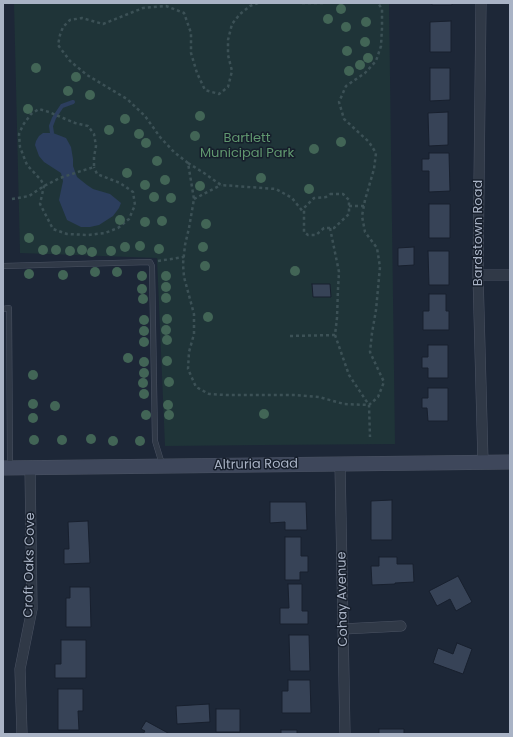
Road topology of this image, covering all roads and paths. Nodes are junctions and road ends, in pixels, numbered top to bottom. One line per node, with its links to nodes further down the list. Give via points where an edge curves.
1 (258, 3): 6 (path, via 240,14 232,24 228,56 232,71 228,86 219,94 205,90 197,72 191,53 191,33 184,13 166,6 143,8 104,24 82,18 70,20 63,26 58,45 70,61 87,75 127,99 145,116 174,152)
2 (302, 3): 3 (path)
3 (324, 3)
4 (378, 3): 13 (path, via 382,9 382,22 381,46 376,61 346,86 339,102 344,120 369,142 376,153)
5 (481, 3): 19 (street, Bardstown Road)
6 (188, 163): 9 (path); 11 (path)
7 (94, 168): 8 (path, via 60,178); 8 (path, via 96,146 94,134 88,126 39,109 31,114 19,134 20,147 27,165); 8 (path, via 97,174 120,182 133,192 135,206 129,219 118,228 105,233 67,234 53,228 40,204)
8 (44, 186): 10 (path, via 29,196)
9 (221, 186): 11 (path); 14 (path, via 276,189 292,198)
10 (12, 199)
11 (194, 199): 16 (path)
12 (349, 206): 13 (path); 14 (path, via 349,200 343,194 330,194 314,198 304,208); 15 (path, via 349,214 334,228)
13 (364, 206): 24 (path, via 362,216 365,232 377,248 380,267 370,352 384,382 378,397)
14 (304, 213): 15 (path, via 304,232 308,235 316,235 324,228)
15 (330, 228): 22 (path, via 339,272)
16 (184, 257): 17 (path); 24 (path, via 184,277 194,314 194,334 188,369 196,387 209,394 296,395 319,397 344,404)
17 (150, 262): 18 (lane); 29 (lane, via 155,441)
18 (3, 266)
19 (478, 275): 20 (street); 26 (street, Bardstown Road)
20 (510, 275)
21 (3, 309): 31 (lane, via 9,308)
22 (335, 335): 23 (path); 24 (path, via 349,375)
23 (290, 336)
24 (369, 405): 25 (path)
25 (370, 437)
26 (483, 462): 27 (street, Altruria Road); 28 (street, Altruria Road)
27 (510, 462)
28 (340, 464): 29 (street, Altruria Road); 33 (street, Cohay Avenue)
29 (162, 466): 30 (street, Altruria Road)
30 (30, 467): 31 (street, Altruria Road); 34 (street, Croft Oaks Cove, via 32,609 20,669)
31 (6, 468)
32 (401, 626): 33 (street)
33 (343, 629): 35 (street, Cohay Avenue)
34 (22, 734)
35 (345, 734)

